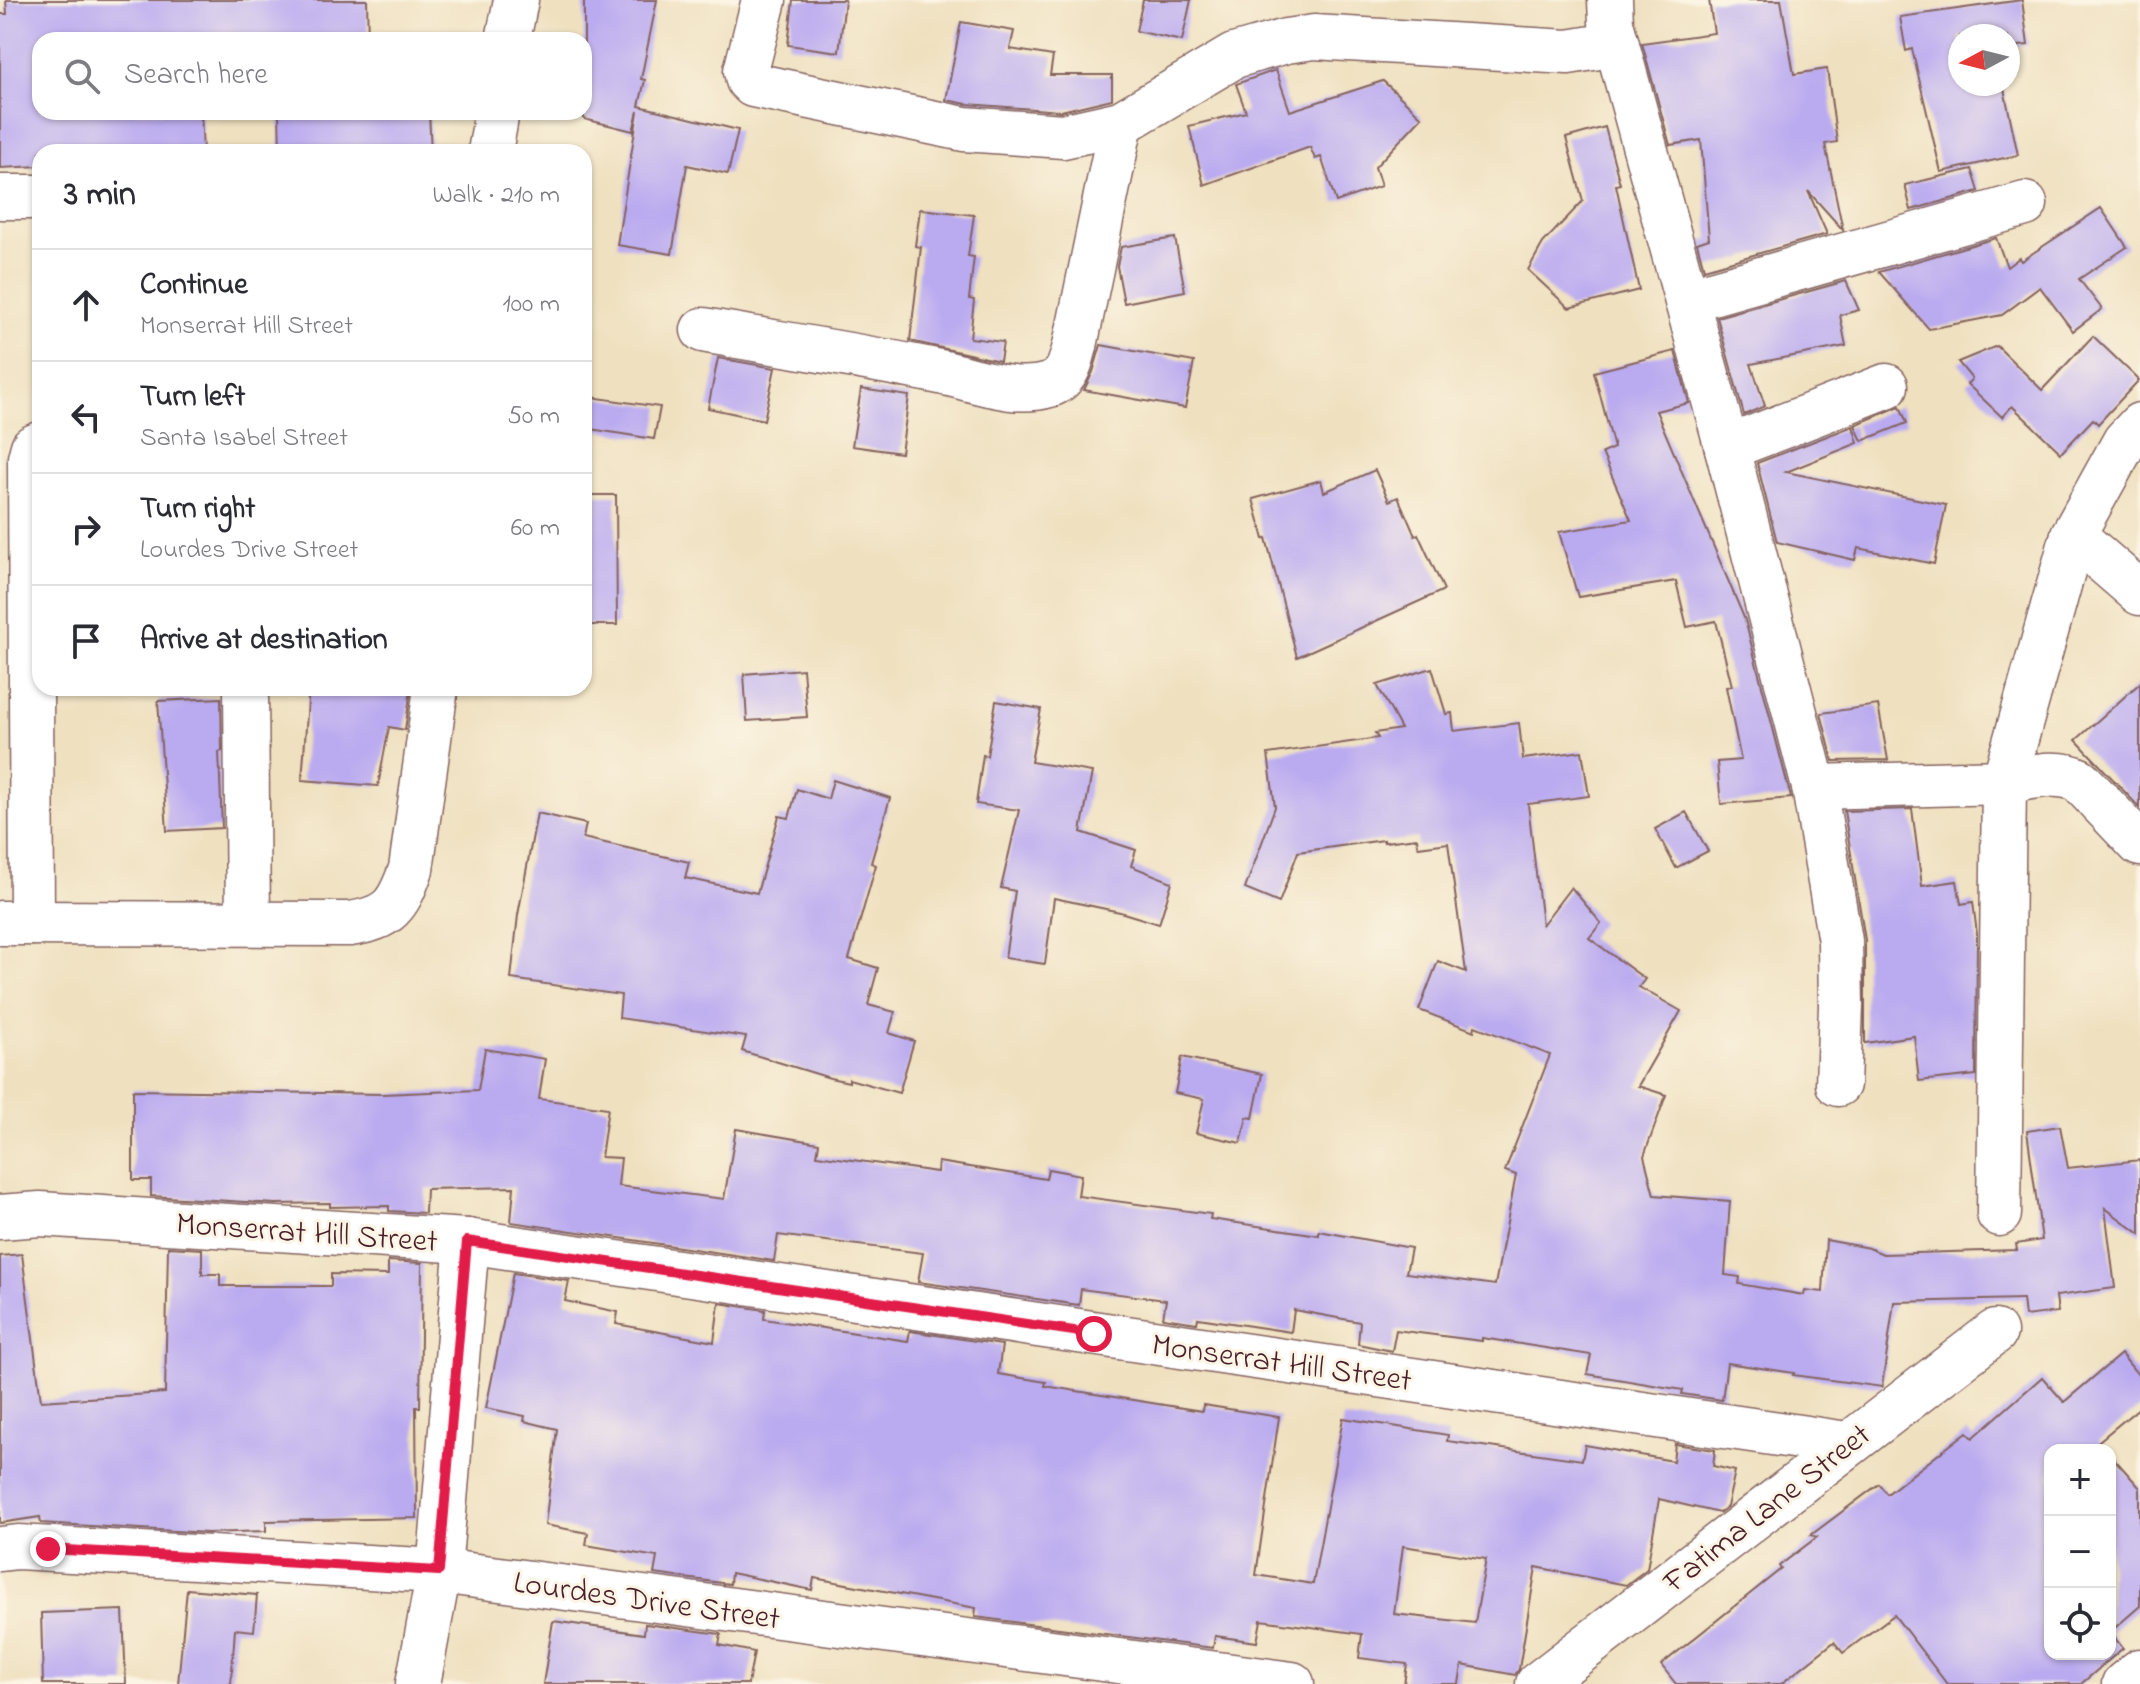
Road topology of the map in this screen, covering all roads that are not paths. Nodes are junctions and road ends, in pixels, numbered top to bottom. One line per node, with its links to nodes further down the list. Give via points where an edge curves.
1 (516, 0): 4 (street)
2 (764, 0): 7 (street, via 746,71 753,85 964,129 1063,136)
3 (1610, 0): 5 (street)
4 (510, 32)
5 (1617, 44): 7 (street, via 1568,52 1314,37 1286,41 1234,56); 12 (street)
6 (496, 120): 8 (street)
7 (1121, 123): 13 (street, via 1075,346 1069,368 1053,384 996,385)
8 (491, 144)
9 (0, 197): 10 (street)
10 (32, 197)
11 (2025, 204): 12 (street)
12 (1687, 300): 16 (street)
13 (703, 330)
14 (1886, 386): 16 (street)
15 (2140, 425): 18 (street, via 2125,441)
16 (1727, 448): 23 (street)
17 (32, 455): 25 (street)
18 (2073, 535): 19 (street); 22 (street)
19 (2140, 593)
20 (246, 696): 26 (street)
21 (435, 696): 26 (street, via 411,869 391,910 350,924)
22 (2004, 782): 23 (street); 24 (street, via 2060,774 2079,780); 28 (street)
23 (1814, 787): 27 (street, via 1840,941)
24 (2140, 844)
25 (16, 923): 26 (street)
26 (248, 923)
27 (1838, 1084)
28 (1999, 1214)
29 (0, 1217): 30 (street, Monserrat Hill Street, via 40,1214)
30 (467, 1241): 32 (street, Monserrat Hill Street); 34 (street)
31 (1995, 1332): 32 (street, Fatima Lane Street)
32 (1847, 1444): 40 (street, Fatima Lane Street)
33 (0, 1549): 34 (street, Lourdes Drive Street)
34 (439, 1571): 35 (street, Lourdes Drive Street); 37 (street)
35 (1056, 1653): 38 (street); 39 (street, Lourdes Drive Street)
36 (2140, 1671): 41 (street)
37 (418, 1684)
38 (1017, 1684)
39 (1292, 1684)
40 (1538, 1684)
41 (2124, 1684)

